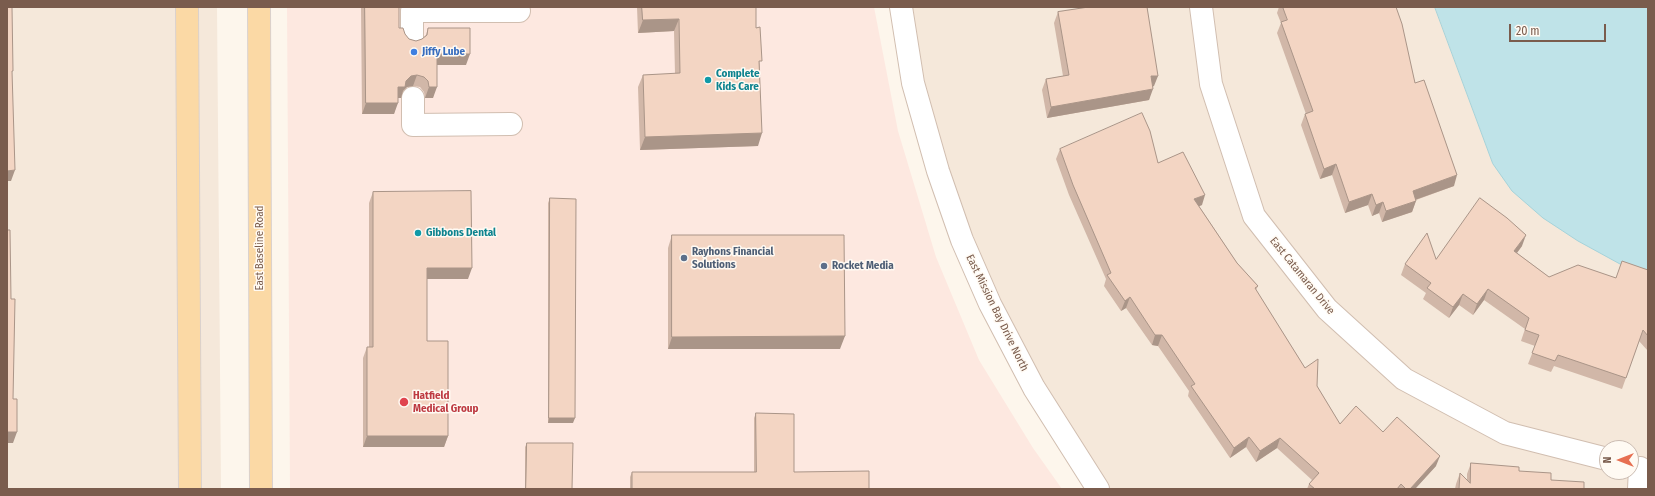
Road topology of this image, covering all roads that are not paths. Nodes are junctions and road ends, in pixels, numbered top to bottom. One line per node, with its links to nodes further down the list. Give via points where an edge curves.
1 (187, 7): 11 (main road)
2 (259, 7): 12 (main road, East Baseline Road)
3 (902, 7): 13 (street, East Mission Bay Drive North, via 913,83 938,171 962,240 990,304 1034,388)
4 (1201, 7): 9 (street, East Catamaran Drive, via 1211,84 1254,216 1327,309 1404,379 1505,433)
5 (519, 11): 6 (street, via 412,11)
6 (412, 39)
7 (413, 98): 8 (street, via 413,125)
8 (511, 124)
9 (1599, 457)
10 (1640, 467): 14 (street)
11 (190, 489)
12 (261, 489)
13 (1098, 489)
14 (1639, 489)

